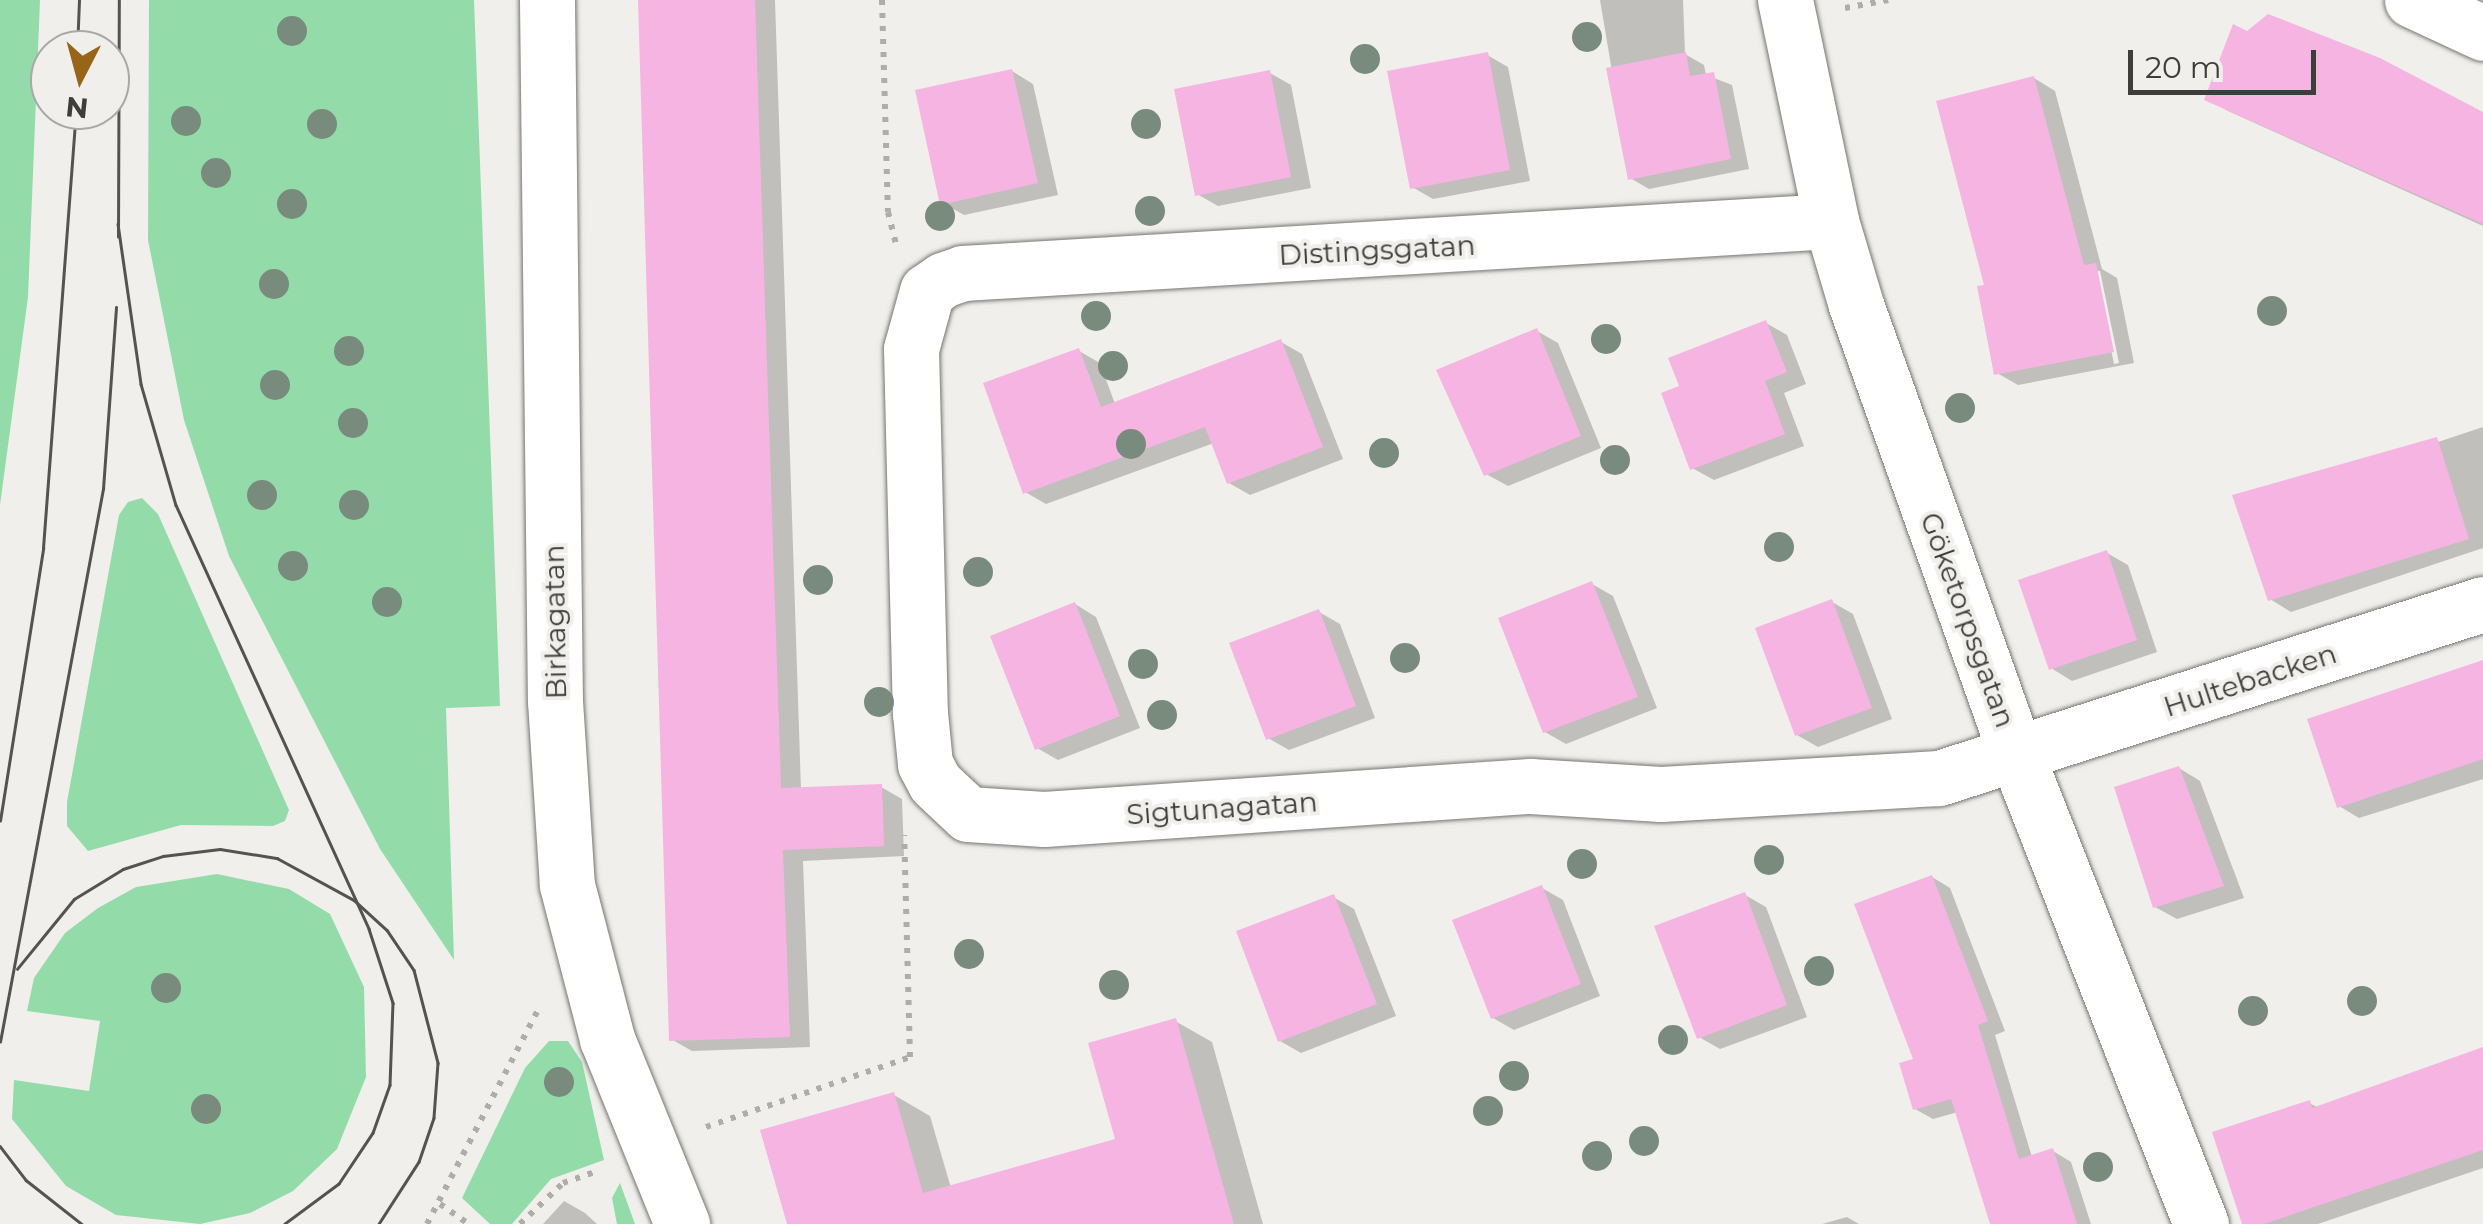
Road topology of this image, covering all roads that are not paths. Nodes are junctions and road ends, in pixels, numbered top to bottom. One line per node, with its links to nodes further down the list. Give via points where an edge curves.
1 (546, 0): 9 (street, Birkagatan, via 555,696 568,885 591,982)
2 (1785, 0): 5 (street, Göketorpsgatan)
3 (2412, 0): 4 (street)
4 (2483, 33)
5 (1831, 221): 7 (street, Göketorpsgatan); 8 (street, Distingsgatan, via 963,273 927,291 911,349 920,713)
6 (2483, 604): 7 (street, Hultebacken)
7 (2017, 756): 8 (street, Sigtunagatan, via 1939,778 1661,794 1530,786 1044,819 968,814); 10 (street, Göketorpsgatan)
8 (934, 784)
9 (682, 1224)
10 (2201, 1224)

